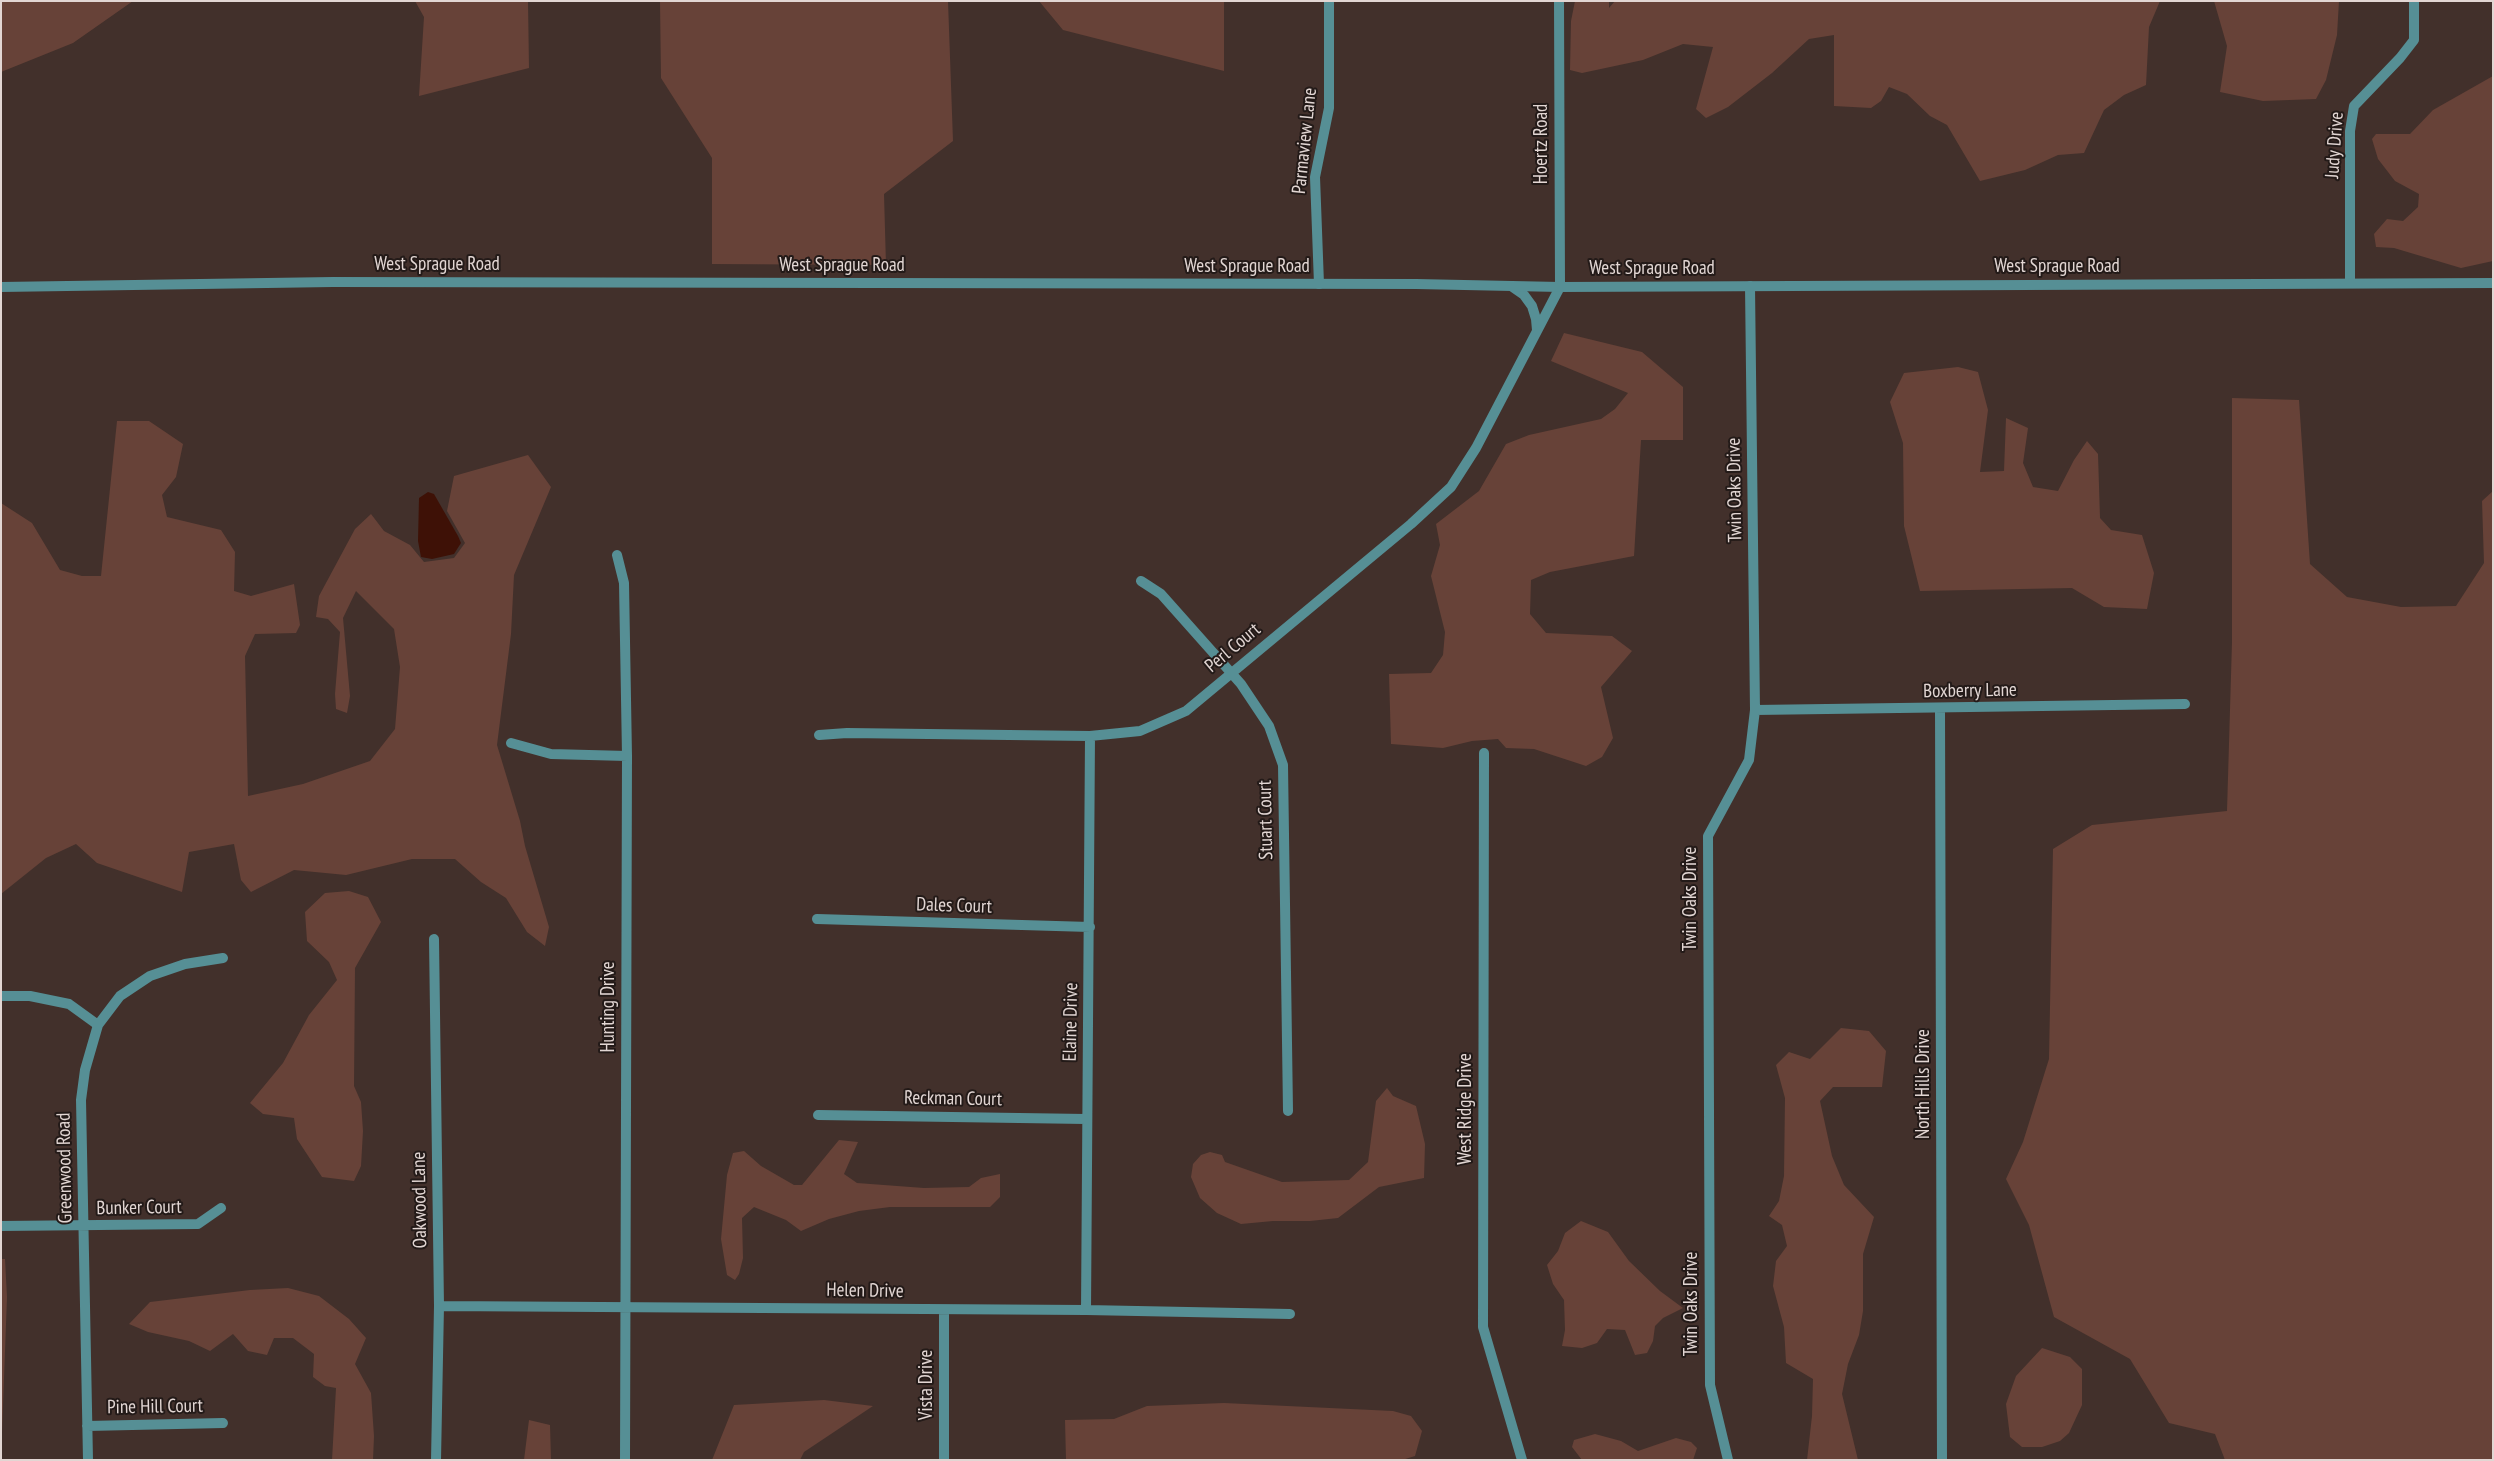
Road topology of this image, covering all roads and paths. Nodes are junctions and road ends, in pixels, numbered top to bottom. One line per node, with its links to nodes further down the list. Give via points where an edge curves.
1 (1329, 1): 6 (street, Parmaview Lane, via 1329,108 1315,177)
2 (1559, 1): 10 (street, Hoertz Road)
3 (2414, 1): 4 (street, Judy Drive, via 2414,40 2354,106 2350,131)
4 (2350, 283): 5 (street, West Sprague Road); 8 (street, West Sprague Road)
5 (2493, 283)
6 (1320, 284): 7 (street, West Sprague Road); 9 (street, West Sprague Road, via 333,282)
7 (1511, 286): 10 (street, West Sprague Road); 11 (street, via 1532,306)
8 (1750, 286): 10 (street, West Sprague Road); 17 (street, Twin Oaks Drive)
9 (1, 287)
10 (1560, 287): 11 (street, Perl Court)
11 (1537, 331): 14 (street, Perl Court, via 1476,448 1451,487 1411,524)
12 (617, 555): 22 (street, Hunting Drive, via 624,583)
13 (1141, 581): 14 (street, Stuart Court, via 1162,594)
14 (1231, 672): 19 (street, Perl Court, via 1186,711 1140,732); 29 (street, Stuart Court, via 1269,726 1282,765)
15 (2185, 704): 16 (street, Boxberry Lane)
16 (1940, 709): 17 (street, Boxberry Lane); 48 (street, North Hills Drive)
17 (1755, 710): 47 (street, Twin Oaks Drive, via 1749,760 1708,836 1710,1385)
18 (819, 735): 19 (street, Perl Court)
19 (1090, 736): 24 (street, Elaine Drive)
20 (511, 743): 22 (street, via 551,754)
21 (1484, 753): 46 (street, West Ridge Drive, via 1483,1326)
22 (627, 756): 36 (street, Hunting Drive)
23 (817, 919): 24 (street, Dales Court)
24 (1090, 927): 31 (street, Elaine Drive)
25 (434, 939): 35 (street, Oakwood Lane)
26 (223, 958): 28 (street, Greenwood Road, via 184,964 150,976 120,996)
27 (1, 996): 28 (street, via 30,996 69,1004)
28 (98, 1025): 34 (street, Greenwood Road, via 85,1070 81,1100)
29 (1288, 1110)
30 (818, 1115): 31 (street, Reckman Court)
31 (1086, 1118): 38 (street, Elaine Drive)
32 (221, 1208): 34 (street, Bunker Court, via 198,1224)
33 (1, 1226): 34 (street, Bunker Court)
34 (83, 1226): 41 (street, Greenwood Road)
35 (439, 1306): 36 (street, Helen Drive); 43 (street, Oakwood Lane)
36 (626, 1307): 37 (street, Helen Drive); 44 (street, Hunting Drive)
37 (944, 1310): 38 (street, Helen Drive); 45 (street, Vista Drive)
38 (1086, 1310): 39 (street, Helen Drive)
39 (1290, 1314)
40 (223, 1423): 41 (street, Pine Hill Court)
41 (87, 1426): 42 (street, Greenwood Road)
42 (88, 1460)
43 (436, 1460)
44 (625, 1460)
45 (944, 1460)
46 (1522, 1460)
47 (1728, 1460)
48 (1942, 1460)

